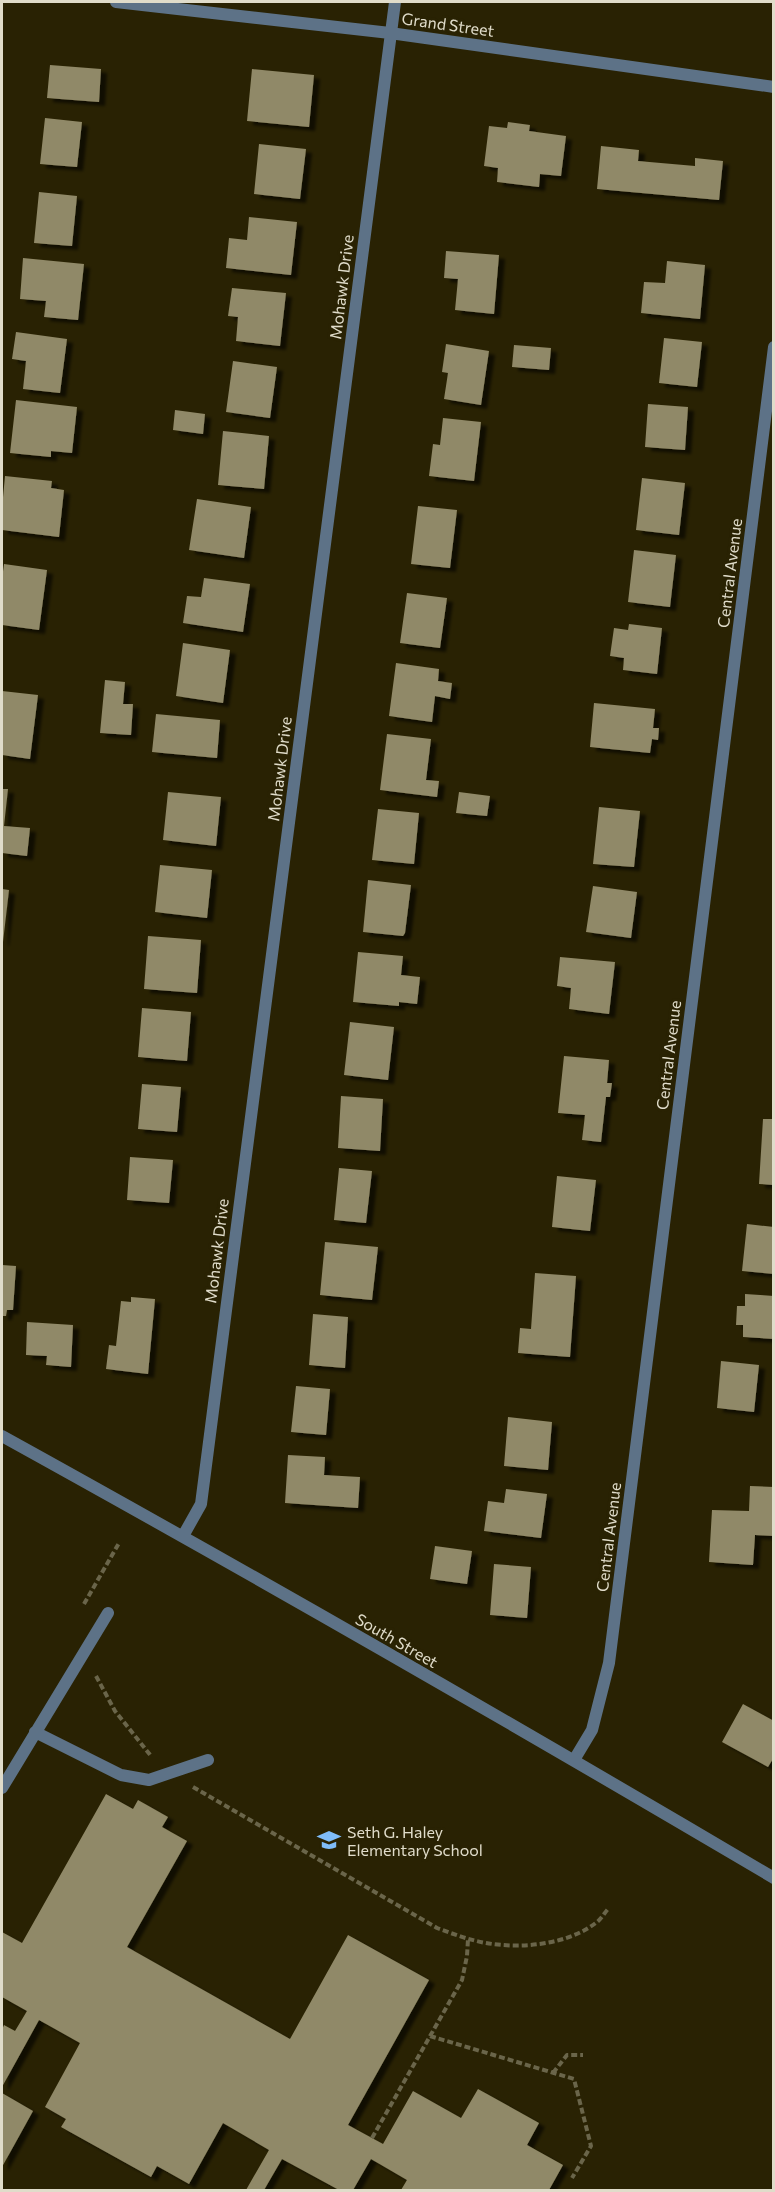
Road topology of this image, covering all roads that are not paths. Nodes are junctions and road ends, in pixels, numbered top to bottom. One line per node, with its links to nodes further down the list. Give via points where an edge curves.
1 (117, 2): 3 (street, Grand Street)
2 (395, 2): 3 (street, Mohawk Drive)
3 (390, 33): 4 (street, Grand Street); 7 (street, Mohawk Drive, via 201,1504)
4 (774, 87)
5 (774, 347): 11 (street, Central Avenue, via 609,1663 592,1730)
6 (2, 1436): 7 (street, South Street)
7 (183, 1536): 11 (street, South Street)
8 (108, 1613): 9 (street)
9 (35, 1732): 10 (street, via 121,1775 149,1780); 12 (street)
10 (208, 1760)
11 (574, 1760): 13 (street, South Street)
12 (2, 1788)
13 (774, 1878)

